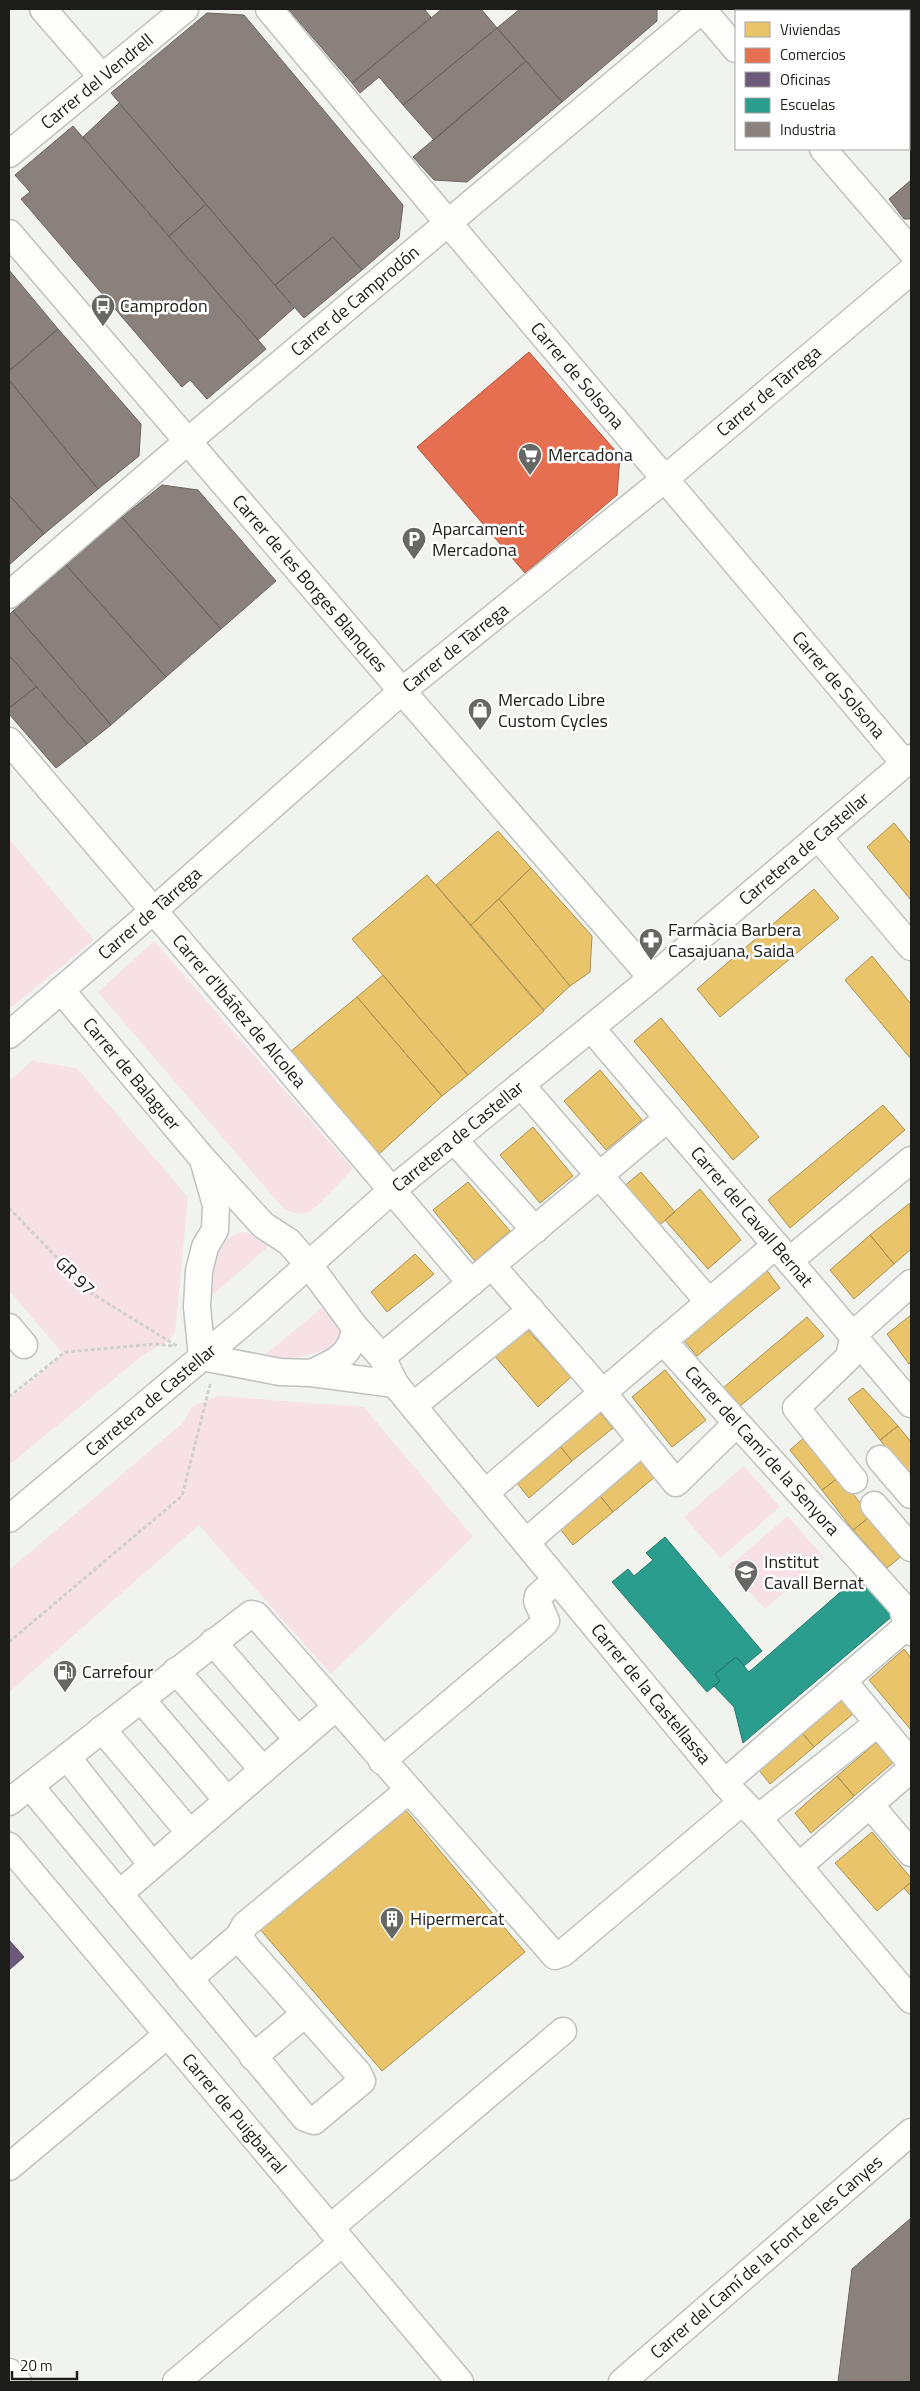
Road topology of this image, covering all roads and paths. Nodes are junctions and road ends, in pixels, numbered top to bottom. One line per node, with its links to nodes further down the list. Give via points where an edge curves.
1 (43, 9): 6 (street)
2 (185, 9): 6 (street, Carrer del Vendrell)
3 (269, 9): 9 (street, Carrer de Solsona)
4 (702, 9): 5 (street); 9 (street, Carrer de Camprodón)
5 (735, 48)
6 (102, 77): 8 (street, Carrer del Vendrell)
7 (824, 150): 11 (street)
8 (9, 154)
9 (447, 224): 13 (street, Carrer de Camprodón); 14 (street, Carrer de Solsona)
10 (9, 233): 13 (street, Carrer de les Borges Blanques)
11 (911, 251)
12 (911, 271): 14 (street, Carrer de Tàrrega)
13 (188, 441): 15 (street, Carrer de Camprodón); 16 (street, Carrer de les Borges Blanques)
14 (666, 478): 16 (street, Carrer de Tàrrega); 18 (street, Carrer de Solsona)
15 (9, 596)
16 (402, 691): 20 (street, Carrer de Tàrrega); 22 (street, Carrer de les Borges Blanques)
17 (9, 741): 20 (street, Carrer d'Ibáñez de Alcolea)
18 (908, 761): 19 (street, Carretera de Castellar)
19 (818, 837): 21 (street); 22 (street, Carretera de Castellar)
20 (153, 911): 23 (street, Carrer de Tàrrega); 32 (street, Carrer d'Ibáñez de Alcolea)
21 (911, 947)
22 (652, 978): 24 (street, Carretera de Castellar)
23 (61, 990): 25 (street, Carrer de Tàrrega); 29 (street, Carrer de Balaguer)
24 (591, 1028): 26 (street, Carretera de Castellar); 27 (street, Carrer del Cavall Bernat)
25 (9, 1035)
26 (521, 1085): 28 (street, Carretera de Castellar); 31 (street)
27 (668, 1118): 31 (street); 37 (street, Carrer del Cavall Bernat)
28 (454, 1140): 32 (street, Carretera de Castellar); 36 (street)
29 (203, 1159): 34 (street, Carrer de Balaguer); 35 (street, Carrer de Balaguer, via 216,1205)
30 (911, 1160): 37 (street)
31 (601, 1175): 36 (street); 42 (street)
32 (391, 1191): 38 (street, Carretera de Castellar); 40 (street, Carrer d'Ibáñez de Alcolea)
33 (9, 1208): 47 (path, GR 97, via 91,1293)
34 (263, 1225): 35 (street, Carrer de Balaguer, via 234,1220); 38 (street, Carrer de Balaguer, via 288,1242)
35 (214, 1230): 47 (street, Carrer de Balaguer, via 205,1247 199,1271)
36 (535, 1230): 39 (street)
37 (783, 1253): 42 (street); 45 (street, Carrer del Cavall Bernat)
38 (309, 1265): 44 (street, Carrer de la Castellassa); 47 (street, Carretera de Castellar)
39 (492, 1266): 40 (street); 43 (street)
40 (471, 1283): 48 (street)
41 (911, 1283): 45 (street)
42 (710, 1302): 46 (street)
43 (531, 1310): 51 (street); 54 (street)
44 (355, 1327): 48 (street, Carrer de la Castellassa); 49 (street, via 352,1346 336,1362)
45 (854, 1334): 53 (street, Carrer del Cavall Bernat); 58 (street, via 849,1357 796,1408)
46 (664, 1341): 51 (street); 55 (street, Carrer del Camí de la Senyora)
47 (191, 1356): 49 (street, via 280,1372); 52 (path, via 155,1344 65,1352); 62 (street, Carretera de Castellar); 67 (path, GR 97, via 210,1385 182,1496)
48 (382, 1357): 50 (street, Carrer de la Castellassa)
49 (311, 1373): 50 (street)
50 (395, 1384): 54 (street, Carrer de la Castellassa)
51 (603, 1393): 56 (street); 59 (street)
52 (9, 1397)
53 (911, 1402)
54 (413, 1406): 59 (street, Carrer de la Castellassa)
55 (736, 1424): 56 (street, via 676,1483); 66 (street, Carrer del Camí de la Senyora, via 902,1606)
56 (642, 1442): 63 (street)
57 (880, 1459): 60 (street)
58 (854, 1480)
59 (485, 1493): 63 (street, Carrer de la Castellassa)
60 (911, 1495)
61 (874, 1505): 64 (street)
62 (9, 1519)
63 (526, 1542): 65 (street, Carrer de la Castellassa)
64 (911, 1548)
65 (557, 1580): 77 (street, via 536,1601 546,1620 544,1624); 81 (street, Carrer de la Castellassa)
66 (909, 1629): 70 (street)
67 (9, 1642)
68 (213, 1642): 69 (street); 72 (street, via 251,1614 256,1615); 75 (street)
69 (176, 1671): 71 (street); 80 (street)
70 (844, 1682): 73 (street); 81 (street)
71 (141, 1699): 74 (street); 84 (street)
72 (336, 1708): 75 (street); 77 (street)
73 (878, 1723): 78 (street); 87 (street)
74 (102, 1729): 76 (street); 88 (street)
75 (298, 1740): 80 (street)
76 (67, 1757): 82 (street); 91 (street)
77 (382, 1761): 83 (street)
78 (911, 1763)
79 (911, 1769): 86 (street)
80 (263, 1770): 84 (street)
81 (724, 1783): 87 (street, Carrer de la Castellassa)
82 (30, 1786): 85 (street); 93 (street)
83 (409, 1790): 87 (street, via 555,1956); 94 (street, via 245,1925)
84 (227, 1800): 88 (street)
85 (9, 1802)
86 (870, 1805): 90 (street); 92 (street)
87 (750, 1810): 92 (street, Carrer de la Castellassa)
88 (190, 1833): 91 (street)
89 (9, 1846): 99 (street, Carrer de Puigbarral)
90 (911, 1853)
91 (152, 1865): 93 (street)
92 (799, 1866): 96 (street, Carrer de la Castellassa)
93 (119, 1894): 95 (street)
94 (239, 1936): 95 (street); 97 (street)
95 (189, 1979): 100 (street)
96 (910, 1997)
97 (305, 2014): 100 (street); 100 (street, via 362,2081 314,2120 305,2118)
98 (563, 2031): 103 (street)
99 (167, 2035): 102 (street); 103 (street, Carrer de Puigbarral)
100 (253, 2057)
101 (911, 2132): 108 (street, Carrer del Camí de la Font de les Canyes)
102 (9, 2167)
103 (336, 2236): 106 (street); 107 (street, Carrer de Puigbarral)
104 (9, 2372): 105 (street)
105 (18, 2382)
106 (176, 2382)
107 (460, 2382)
108 (622, 2382)

